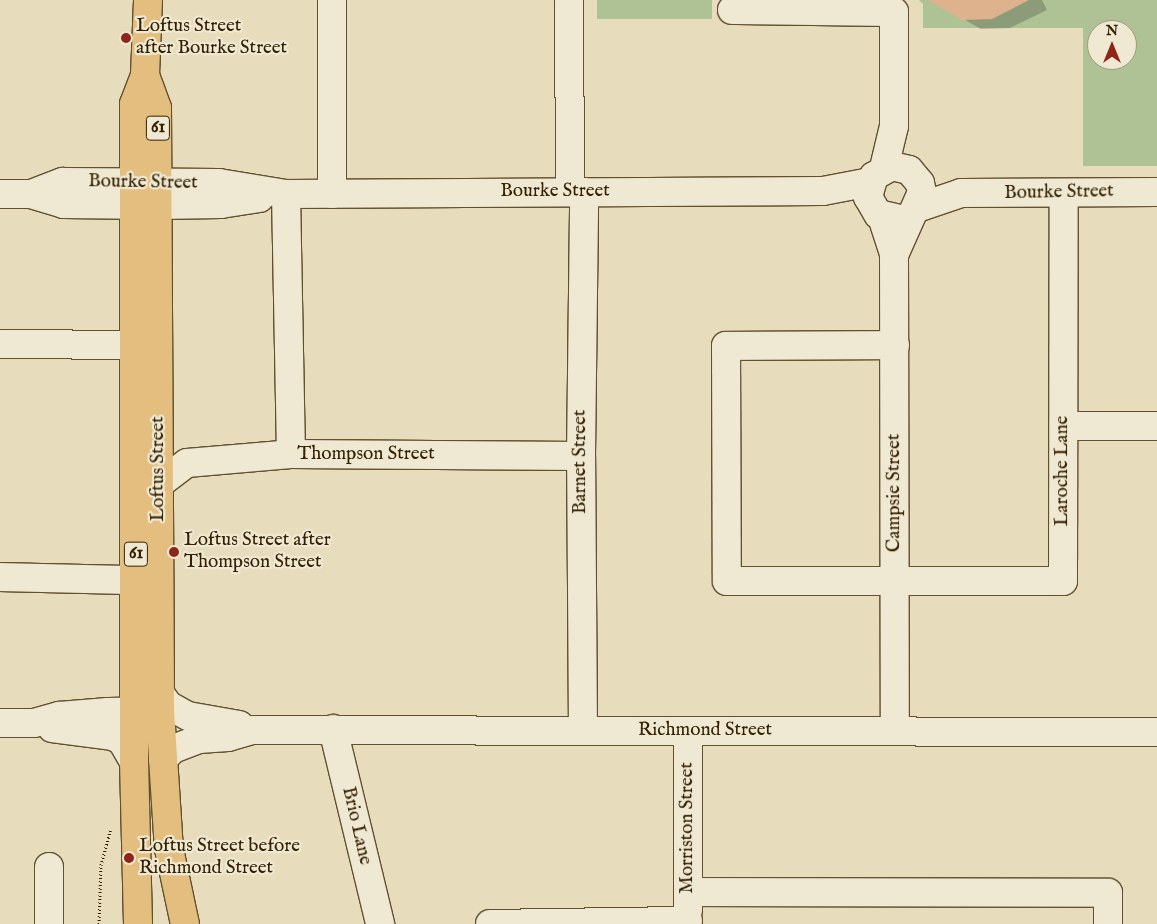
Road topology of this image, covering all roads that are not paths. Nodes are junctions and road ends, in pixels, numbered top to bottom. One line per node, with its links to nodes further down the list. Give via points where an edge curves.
1 (148, 0): 11 (main road, Loftus Street / 61, via 145,75 157,108)
2 (332, 0): 13 (street)
3 (569, 0): 7 (street, Barnet Street)
4 (732, 10): 5 (street, via 894,12)
5 (895, 174): 6 (street, Bourke Street); 14 (street, Bourke Street); 15 (street, via 922,192); 16 (street, via 868,197)
6 (823, 191): 7 (street, Bourke Street); 16 (street, Bourke Street, via 855,200)
7 (577, 192): 13 (street, Bourke Street); 24 (street, Barnet Street)
8 (1157, 192): 9 (street, Bourke Street)
9 (1064, 193): 14 (street, Bourke Street); 21 (street, Laroche Lane)
10 (0, 194): 11 (street, Bourke Street, via 31,194 63,204)
11 (147, 194): 12 (street, Bourke Street, via 219,183); 19 (main road, Loftus Street / 61); 25 (main road, Loftus Street / 61)
12 (286, 194): 13 (street, Bourke Street); 23 (street)
13 (332, 194)
14 (961, 194): 15 (street, Bourke Street)
15 (914, 212): 16 (street, via 897,220); 17 (street, Campsie Street)
16 (878, 214): 17 (street, Campsie Street)
17 (894, 255): 20 (street, Campsie Street)
18 (0, 344): 19 (street)
19 (136, 345): 27 (main road, Loftus Street / 61)
20 (895, 345): 28 (street, Campsie Street); 28 (street, via 726,346 727,582)
21 (1064, 426): 22 (street); 28 (street, Laroche Lane, via 1063,582)
22 (1157, 426)
23 (291, 454): 24 (street, Thompson Street); 25 (street, Thompson Street, via 187,463)
24 (581, 456): 34 (street, Barnet Street)
25 (159, 484): 29 (main road, Loftus Street / 61)
26 (0, 577): 27 (street)
27 (136, 580): 29 (main road, Loftus Street / 61)
28 (895, 581): 35 (street, Campsie Street)
29 (151, 705): 31 (street, via 58,716); 33 (street, Richmond Street, via 168,705 188,716 230,721); 38 (main road, Loftus Street / 61); 39 (main road, Loftus Street / 61)
30 (0, 723): 31 (street)
31 (34, 723): 39 (street, via 58,730 113,736 122,740)
32 (333, 729): 33 (street, Richmond Street); 34 (street, Richmond Street); 46 (street, Brio Lane)
33 (252, 730): 38 (street, Richmond Street, via 228,738 199,739 174,749)
34 (583, 731): 36 (street, Richmond Street)
35 (895, 731): 36 (street, Richmond Street); 37 (street, Richmond Street)
36 (688, 732): 41 (street, Morriston Street)
37 (1157, 732)
38 (163, 759): 45 (main road, Loftus Street / 61, via 169,849)
39 (134, 762): 44 (main road, Loftus Street / 61)
40 (49, 867): 43 (street)
41 (688, 892): 42 (street, Morriston Street); 48 (street, via 1108,893)
42 (688, 923): 47 (street)
43 (49, 924)
44 (138, 924)
45 (185, 924)
46 (380, 924)
47 (490, 924)
48 (1108, 924)

